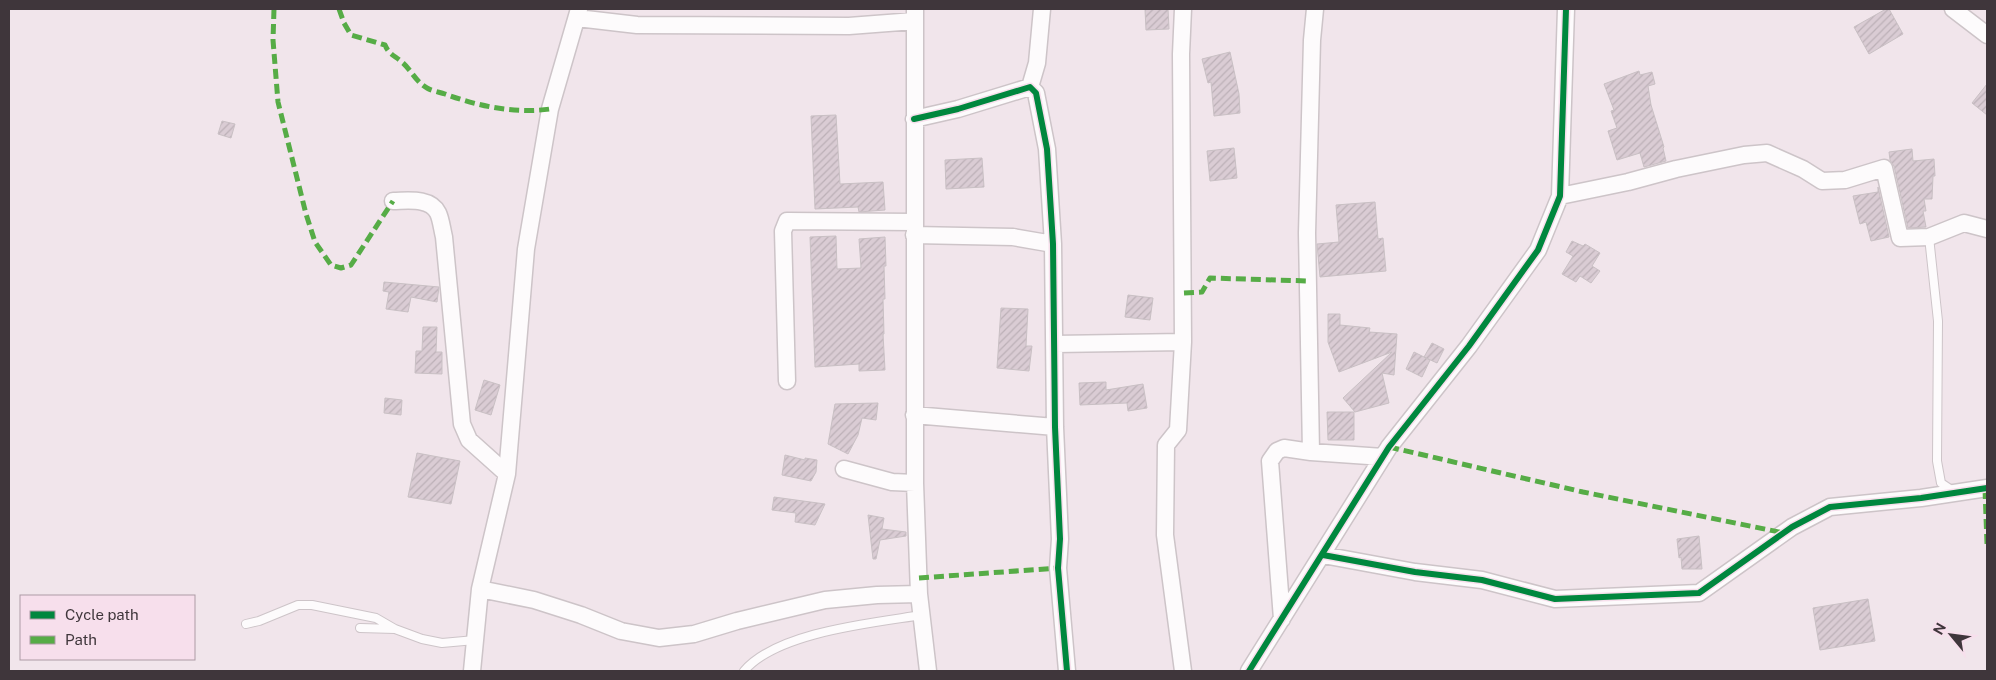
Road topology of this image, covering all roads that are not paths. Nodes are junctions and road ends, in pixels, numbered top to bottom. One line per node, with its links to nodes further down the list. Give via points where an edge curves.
1 (1042, 9): 9 (street, via 1037,63)
2 (1183, 9): 17 (street)
3 (1315, 9): 22 (street, via 1307,232)
4 (1566, 9): 11 (street)
5 (1953, 9): 8 (street)
6 (578, 14): 7 (street, via 637,24 849,26); 25 (street, via 550,109 526,249)
7 (915, 15): 10 (street)
8 (1987, 35)
9 (1030, 87): 10 (street); 16 (street, via 1036,93 1047,149)
10 (914, 119): 13 (street)
11 (1560, 196): 15 (street, via 1676,169 1767,153 1822,181 1845,180 1884,168 1900,238); 23 (street, via 1538,250)
12 (393, 201): 25 (street, via 420,201 438,212 444,236 462,424 470,440)
13 (914, 229): 16 (street, via 1013,237); 19 (street, via 786,221 782,231); 20 (street)
14 (1987, 229): 15 (street, via 1964,223)
15 (1929, 237): 28 (lane, via 1938,321 1937,461 1941,483)
16 (1053, 244): 18 (street)
17 (1183, 342): 18 (street); 42 (street, via 1178,430 1166,445 1166,535)
18 (1054, 344): 21 (street)
19 (787, 381)
20 (914, 415): 21 (street); 26 (street)
21 (1055, 427): 41 (street, via 1060,539 1058,568)
22 (1311, 452): 23 (street); 33 (street, via 1284,448 1277,451 1270,461)
23 (1384, 457): 29 (street)
24 (844, 469): 26 (street, via 892,482)
25 (507, 474): 30 (street)
26 (915, 483): 31 (street)
27 (1987, 488): 28 (street)
28 (1955, 492): 29 (street, via 1830,507 1792,527 1699,593 1555,599 1482,580 1415,572)
29 (1323, 555): 33 (street)
30 (480, 589): 31 (street, via 534,600 621,631 659,638 694,634 825,600); 37 (street)
31 (919, 594): 32 (street)
32 (922, 615): 39 (lane, via 812,635 780,646 752,662); 40 (street)
33 (1282, 619): 43 (street)
34 (246, 624): 36 (lane, via 298,605 312,605 376,618)
35 (360, 628): 36 (lane)
36 (395, 629): 37 (lane, via 442,643)
37 (475, 640): 38 (street)
38 (472, 671)
39 (744, 671)
40 (928, 671)
41 (1067, 671)
42 (1184, 671)
43 (1249, 671)

